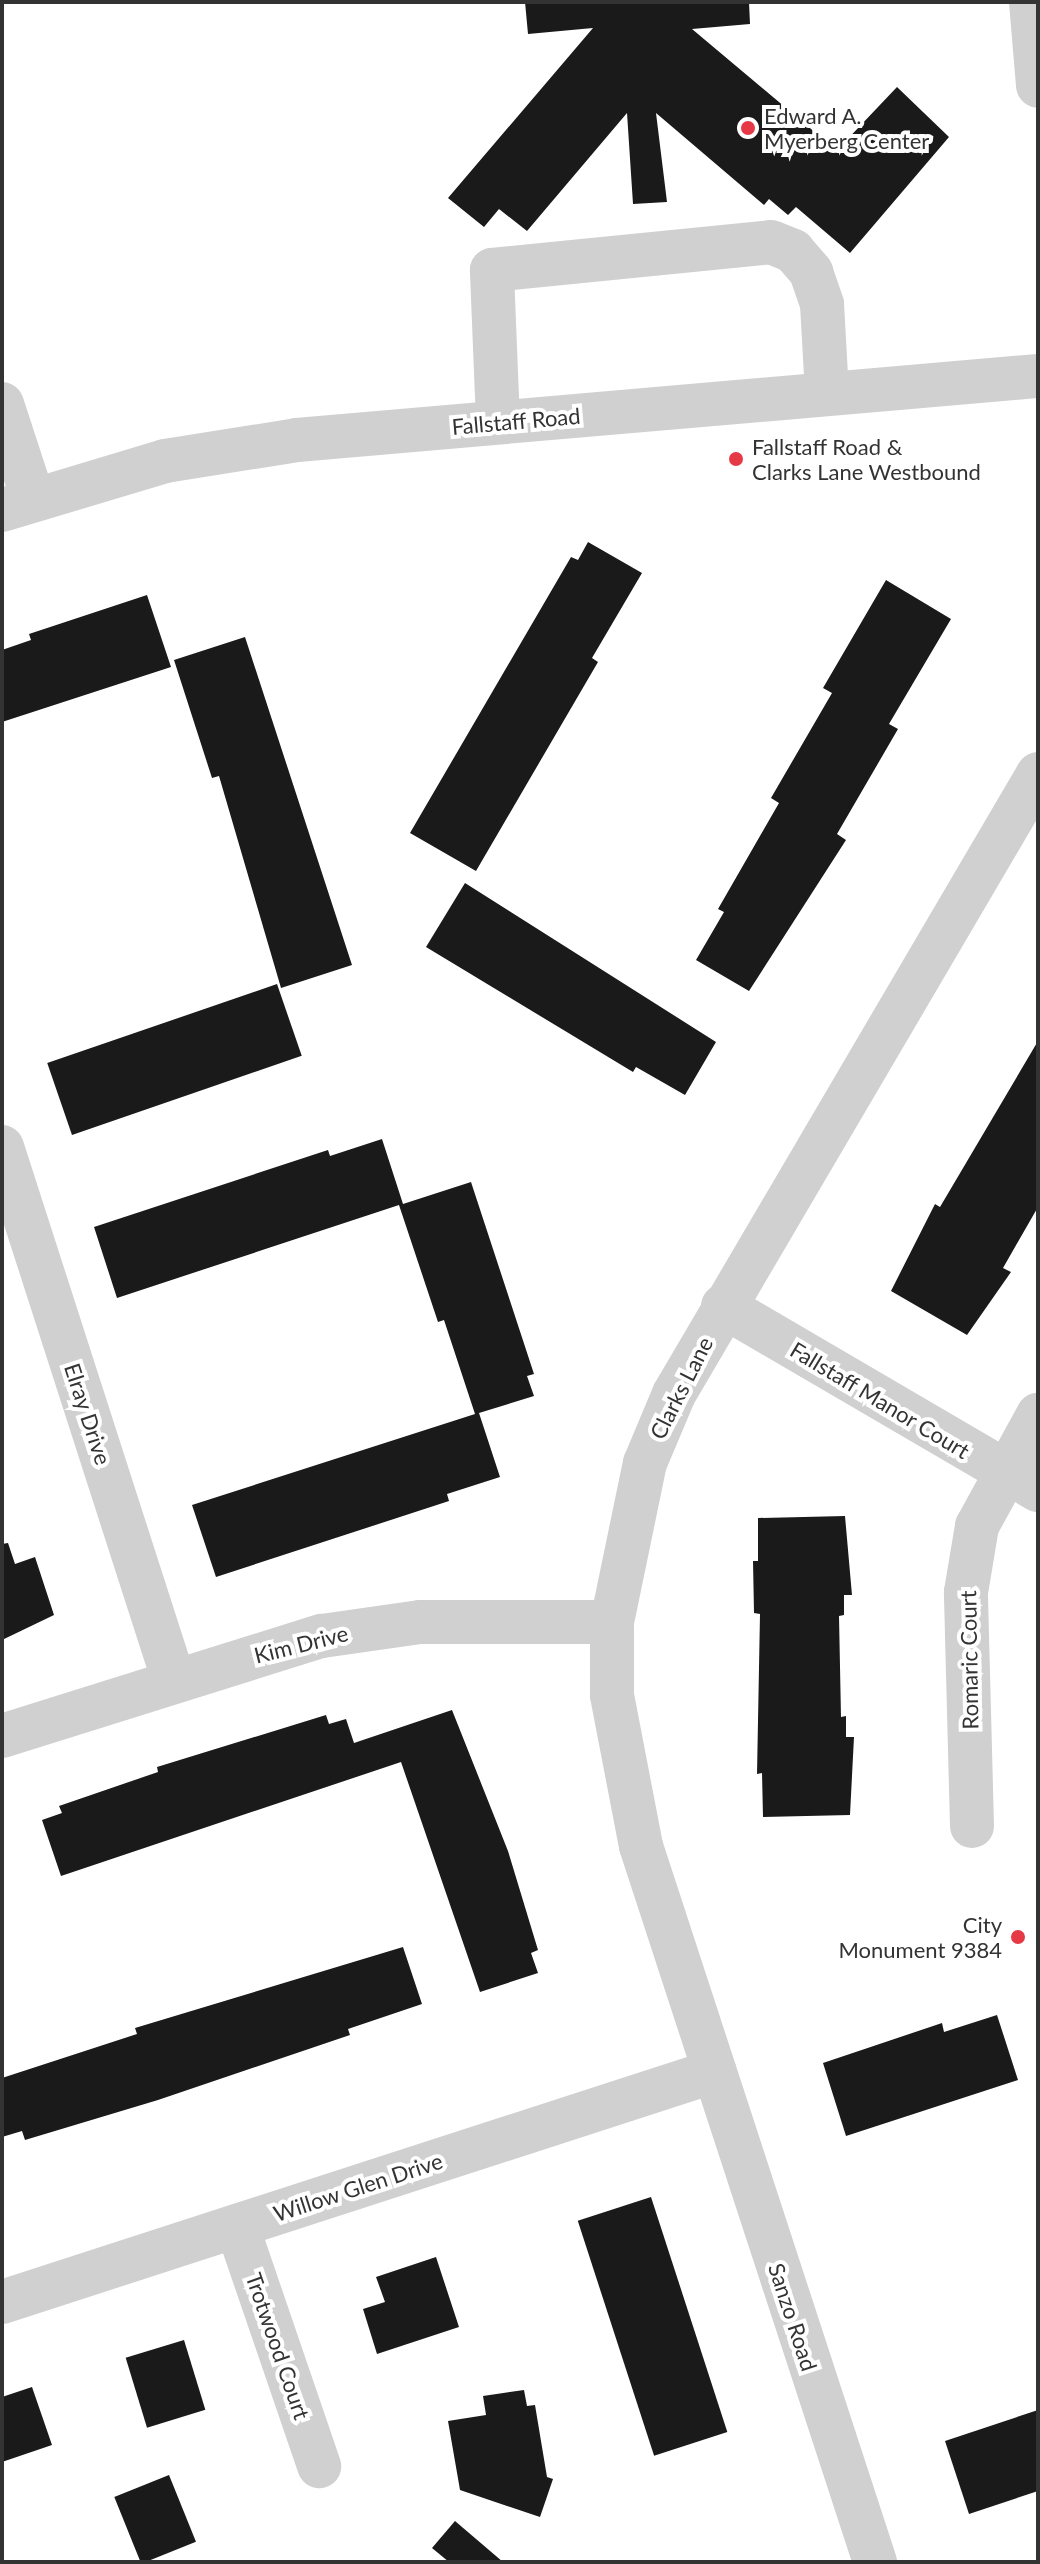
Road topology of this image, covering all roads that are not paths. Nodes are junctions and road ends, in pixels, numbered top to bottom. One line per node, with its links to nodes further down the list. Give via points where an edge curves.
1 (1031, 2): 2 (street)
2 (1038, 86)
3 (1038, 376): 4 (street, Fallstaff Road)
4 (827, 394): 6 (street, Fallstaff Road); 6 (street, via 822,304 811,272 793,251 771,242 492,270)
5 (2, 404): 7 (street)
6 (498, 422): 7 (street, Fallstaff Road, via 224,451)
7 (18, 505)
8 (1038, 774): 10 (street, Clarks Lane)
9 (2, 1147): 14 (street, Elray Drive)
10 (723, 1306): 12 (street, Fallstaff Manor Court); 13 (street, Clarks Lane, via 645,1463)
11 (1038, 1415): 12 (street, Romaric Court)
12 (1020, 1482): 16 (street, Romaric Court, via 977,1526 966,1592)
13 (612, 1622): 14 (street, Kim Drive, via 370,1627 275,1648); 17 (street, Clarks Lane, via 621,1765)
14 (174, 1681): 15 (street, Kim Drive)
15 (2, 1736)
16 (972, 1826)
17 (715, 2071): 18 (street, Willow Glen Drive); 21 (street, Sanzo Road)
18 (237, 2226): 19 (street, Willow Glen Drive); 20 (street, Trotwood Court)
19 (2, 2302)
20 (319, 2466)
21 (875, 2562)

